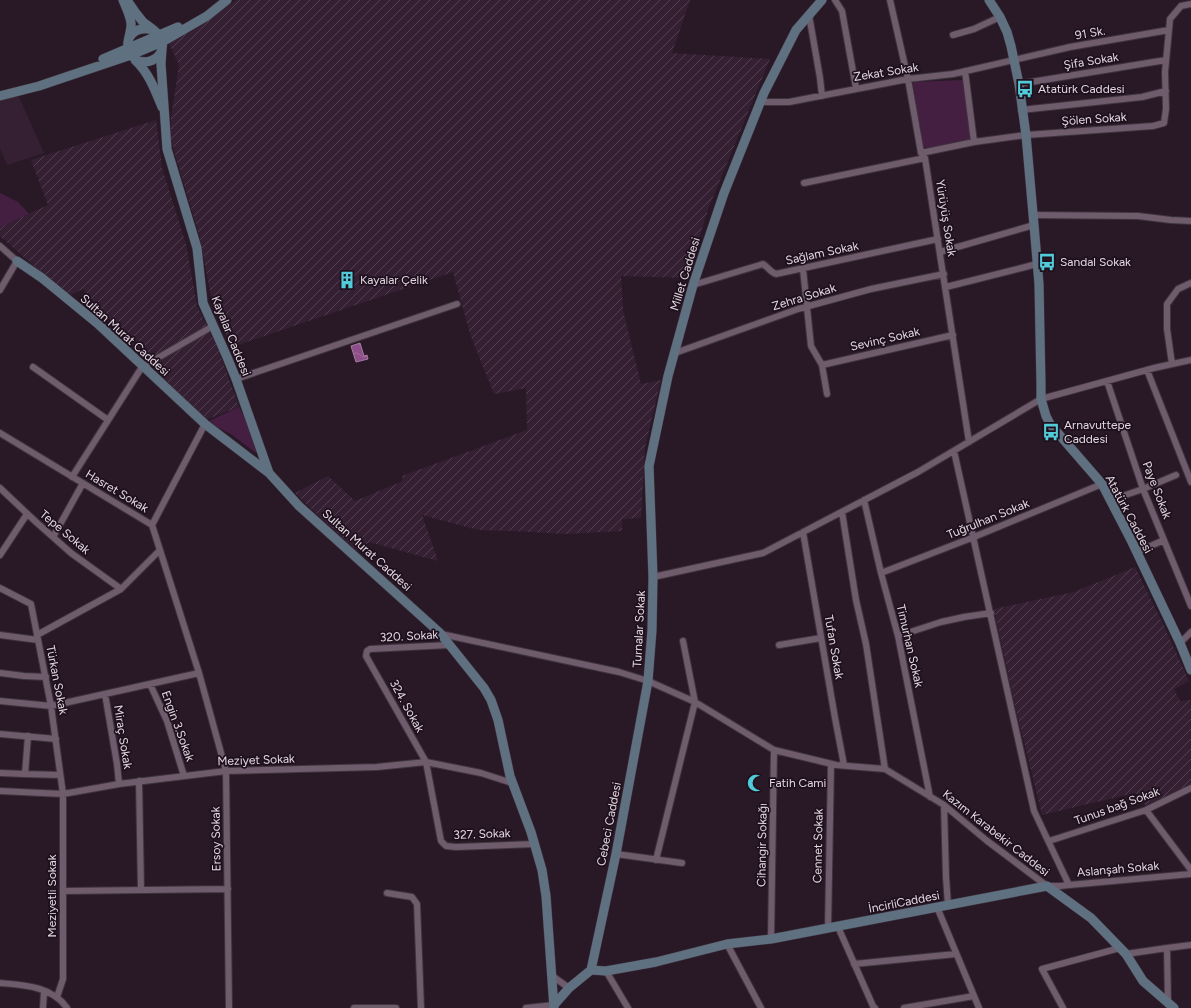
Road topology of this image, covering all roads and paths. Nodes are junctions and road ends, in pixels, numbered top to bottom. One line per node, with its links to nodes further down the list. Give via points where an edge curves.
1 (123, 0): 14 (street, via 131,22)
2 (127, 0): 13 (street)
3 (227, 0): 13 (street, via 207,16)
4 (822, 0): 9 (street, Millet Caddesi)
5 (835, 0): 20 (street, via 842,11)
6 (890, 0): 18 (street, Yürüyüş Sokak)
7 (989, 0): 10 (street, Atatürk Caddesi)
8 (1191, 4): 11 (street, via 1181,6 1170,18)
9 (809, 14): 23 (street); 24 (street, Millet Caddesi, via 796,30)
10 (1000, 17): 12 (street); 15 (street, Atatürk Caddesi, via 1007,32)
11 (1169, 30): 15 (street, 91 Sk., via 1070,47); 16 (street)
12 (952, 36)
13 (159, 39): 14 (street); 14 (street, via 147,28 136,30 131,34); 14 (street, via 160,54 151,61 140,62); 26 (street, Kayalar Caddesi)
14 (131, 51): 22 (street, via 39,86); 26 (street, via 149,77)
15 (1014, 60): 17 (street, Zekat Sokak); 19 (street, Atatürk Caddesi)
16 (1166, 60): 19 (street, Şifa Sokak); 21 (street)
17 (965, 71): 18 (street, Zekat Sokak); 28 (street)
18 (908, 79): 20 (street, Zekat Sokak); 29 (street, Yürüyüş Sokak)
19 (1019, 84): 25 (street, Atatürk Caddesi)
20 (856, 88): 23 (street, Zekat Sokak)
21 (1166, 91): 25 (street, via 1142,97); 27 (street, Şölen Sokak, via 1164,123)
22 (0, 96)
23 (822, 96): 24 (street, Zekat Sokak, via 789,102)
24 (760, 102): 42 (street, Millet Caddesi, via 724,193)
25 (1021, 110): 27 (street, Atatürk Caddesi)
26 (165, 112): 47 (street, Kayalar Caddesi, via 167,149 197,248 202,303)
27 (1026, 135): 28 (street, Şölen Sokak); 31 (street, Atatürk Caddesi)
28 (974, 142): 29 (street, Şölen Sokak)
29 (923, 156): 30 (street, Şölen Sokak); 34 (street, Yürüyüş Sokak)
30 (804, 183)
31 (1033, 215): 32 (street, via 1138,216); 33 (street, Atatürk Caddesi)
32 (1191, 221)
33 (1034, 225): 36 (street); 38 (street, Atatürk Caddesi)
34 (938, 239): 36 (street, Yürüyüş Sokak); 39 (street, Sağlam Sokak)
35 (0, 246): 37 (street, Sultan Murat Caddesi)
36 (940, 252): 40 (street, Yürüyüş Sokak)
37 (16, 261): 44 (street); 54 (street, Sultan Murat Caddesi, via 42,278 98,324)
38 (1037, 264): 43 (street); 59 (street, Atatürk Caddesi)
39 (803, 269): 42 (street, Sağlam Sokak, via 776,274 763,264); 46 (street)
40 (944, 274): 43 (street, Yürüyüş Sokak); 46 (street, Zehra Sokak, via 871,289)
41 (1191, 283): 51 (street, via 1178,289 1167,304 1167,329)
42 (693, 285): 49 (street, Millet Caddesi)
43 (946, 287): 48 (street, Yürüyüş Sokak)
44 (0, 290)
45 (457, 304): 56 (street)
46 (807, 307): 49 (street, Zehra Sokak); 52 (street, via 811,346)
47 (213, 326): 54 (street); 56 (street, Kayalar Caddesi)
48 (953, 335): 52 (street, Sevinç Sokak); 63 (street, Yürüyüş Sokak)
49 (675, 353): 86 (street, Millet Caddesi, via 649,466)
50 (1191, 360): 51 (street)
51 (1172, 364): 55 (street)
52 (822, 365): 58 (street)
53 (33, 367): 60 (street)
54 (142, 367): 60 (street); 61 (street, Sultan Murat Caddesi)
55 (1147, 370): 57 (street); 68 (street)
56 (236, 379): 65 (street, Kayalar Caddesi)
57 (1107, 381): 59 (street); 72 (street, Paye Sokak)
58 (827, 394)
59 (1041, 399): 63 (street); 70 (street, Atatürk Caddesi, via 1050,424)
60 (108, 420): 67 (street)
61 (205, 424): 65 (street, Sultan Murat Caddesi); 77 (street)
62 (0, 433): 67 (street, Hasret Sokak)
63 (969, 442): 64 (street)
64 (954, 451): 73 (street); 80 (street)
65 (269, 473): 92 (street, Sultan Murat Caddesi, via 299,506)
66 (1176, 475): 72 (street)
67 (72, 477): 69 (street, Hasret Sokak)
68 (1191, 482)
69 (83, 483): 77 (street, Hasret Sokak); 79 (street)
70 (1102, 484): 74 (street, Atatürk Caddesi); 80 (street, Tuğrulhan Sokak)
71 (0, 488): 76 (street, Tepe Sokak)
72 (1143, 489): 74 (street); 81 (street, Paye Sokak)
73 (864, 500): 75 (street); 85 (street, Timurhan Sokak)
74 (1111, 500): 83 (street, Atatürk Caddesi)
75 (842, 512): 78 (street); 119 (street)
76 (27, 514): 79 (street, Tepe Sokak); 84 (street)
77 (152, 525): 82 (street, Hasret Sokak)
78 (803, 532): 86 (street, via 763,553); 96 (street, Tufan Sokak)
79 (53, 537): 88 (street, Tepe Sokak, via 70,553)
80 (974, 537): 85 (street, Tuğrulhan Sokak); 90 (street)
81 (1164, 540): 83 (street); 89 (street, Paye Sokak)
82 (160, 550): 88 (street); 104 (street, Hasret Sokak)
83 (1137, 552): 98 (street, Atatürk Caddesi)
84 (0, 555)
85 (881, 572): 94 (street, Timurhan Sokak)
86 (653, 577): 106 (street, Turnalar Sokak)
87 (0, 588): 95 (street, Türkan Sokak, via 31,604)
88 (120, 588): 95 (street)
89 (1191, 606)
90 (991, 613): 94 (street, via 941,622); 134 (street, via 1034,811)
91 (1191, 632): 98 (street)
92 (440, 634): 99 (street, Sultan Murat Caddesi); 106 (street, Kazım Karabekir Caddesi, via 619,672)
93 (0, 635): 95 (street)
94 (898, 636): 131 (street, Timurhan Sokak)
95 (38, 638): 105 (street, Türkan Sokak)
96 (821, 638): 100 (street); 118 (street, Tufan Sokak)
97 (683, 640): 110 (street)
98 (1180, 643): 102 (street, Atatürk Caddesi)
99 (449, 644): 101 (street, 320. Sokak, via 370,649 366,656); 126 (street, Sultan Murat Caddesi, via 491,700)
100 (779, 645)
101 (368, 661): 116 (street, 324. Sokak)
102 (1191, 670)
103 (0, 673): 105 (street)
104 (199, 673): 107 (street, Engin 3.Sokak); 120 (street, Ersoy Sokak)
105 (46, 677): 111 (street, Türkan Sokak)
106 (648, 681): 110 (street, Kazım Karabekir Caddesi); 136 (street, Cebeci Caddesi)
107 (150, 684): 108 (street, Engin 3.Sokak); 124 (street, Engin 3.Sokak, via 167,721)
108 (105, 694): 111 (street, Engin 3.Sokak); 127 (street, Miraç Sokak)
109 (0, 701): 111 (street, Engin 3.Sokak)
110 (695, 702): 115 (street, Kazım Karabekir Caddesi); 137 (street)
111 (51, 706): 114 (street, Türkan Sokak)
112 (0, 734): 113 (street)
113 (28, 736): 114 (street); 122 (street)
114 (56, 739): 123 (street, Türkan Sokak)
115 (774, 750): 117 (street, Kazım Karabekir Caddesi); 151 (street, Cihangir Sokağı)
116 (426, 762): 120 (street, Meziyet Sokak, via 377,767); 126 (street, Meziyet Sokak, via 481,773); 135 (street, 327. Sokak, via 441,841 446,846)
117 (831, 764): 118 (street, Kazım Karabekir Caddesi); 150 (street, Cennet Sokak)
118 (844, 765): 119 (street, Kazım Karabekir Caddesi)
119 (885, 769): 131 (street, Kazım Karabekir Caddesi)
120 (226, 771): 124 (street, Meziyet Sokak); 143 (street, Ersoy Sokak)
121 (0, 773): 122 (street)
122 (25, 774): 123 (street)
123 (60, 775): 130 (street, Türkan Sokak)
124 (184, 776): 125 (street, Meziyet Sokak)
125 (139, 781): 127 (street, Meziyet Sokak); 144 (street)
126 (512, 783): 135 (street, Sultan Murat Caddesi)
127 (119, 784): 130 (street, Meziyet Sokak)
128 (1191, 788): 133 (street, Tunus bağ Sokak)
129 (0, 792): 130 (street, Meziyet Sokak)
130 (63, 794): 145 (street, Meziyetli Sokak)
131 (930, 797): 132 (street, Kazım Karabekir Caddesi)
132 (944, 805): 142 (street, Kazım Karabekir Caddesi); 147 (street)
133 (1146, 810): 134 (street, Tunus bağ Sokak); 139 (street)
134 (1049, 841): 141 (street)
135 (535, 844): 160 (street, Sultan Murat Caddesi, via 546,896)
136 (616, 854): 137 (street); 158 (street, Cebeci Caddesi)
137 (656, 860): 138 (street)
138 (682, 863)
139 (1191, 870)
140 (1191, 874): 141 (street, Aslanşah Sokak)
141 (1069, 885): 142 (street, Aslanşah Sokak)
142 (1046, 886): 147 (street, İncirliCaddesi); 155 (street, via 1091,918)
143 (228, 889): 144 (street); 171 (street, Ersoy Sokak)
144 (140, 890): 145 (street)
145 (63, 892): 165 (street, Meziyetli Sokak, via 63,978)
146 (387, 893): 174 (street, via 412,897 417,904)
147 (948, 905): 148 (street, İncirliCaddesi)
148 (937, 908): 149 (street, İncirliCaddesi); 156 (street)
149 (838, 926): 150 (street, İncirliCaddesi); 157 (street)
150 (828, 928): 151 (street, İncirliCaddesi)
151 (771, 940): 152 (street, İncirliCaddesi)
152 (727, 944): 159 (street, İncirliCaddesi, via 656,962); 177 (street)
153 (1191, 945): 154 (street)
154 (1167, 948): 155 (street); 168 (street)
155 (1123, 951): 168 (street, via 1143,981); 181 (street, via 1042,968)
156 (956, 954): 157 (street); 164 (street)
157 (854, 964): 178 (street)
158 (590, 970): 159 (street, İncirliCaddesi); 162 (street)
159 (606, 971): 176 (street)
160 (551, 975): 162 (street); 167 (street, Sultan Murat Caddesi)
161 (0, 983): 163 (street, via 28,985)
162 (569, 988): 167 (street)
163 (44, 991): 165 (street); 169 (street)
164 (974, 996): 166 (street); 180 (street)
165 (57, 997): 170 (street)
166 (931, 1006): 179 (street)
167 (554, 1007): 175 (street)
168 (1170, 1007)
169 (43, 1008)
170 (67, 1008)
171 (229, 1008)
172 (354, 1008): 173 (street)
173 (396, 1008)
174 (420, 1008)
175 (526, 1008)
176 (628, 1008)
177 (761, 1008)
178 (875, 1008)
179 (904, 1008)
180 (979, 1008)
181 (1063, 1008)

